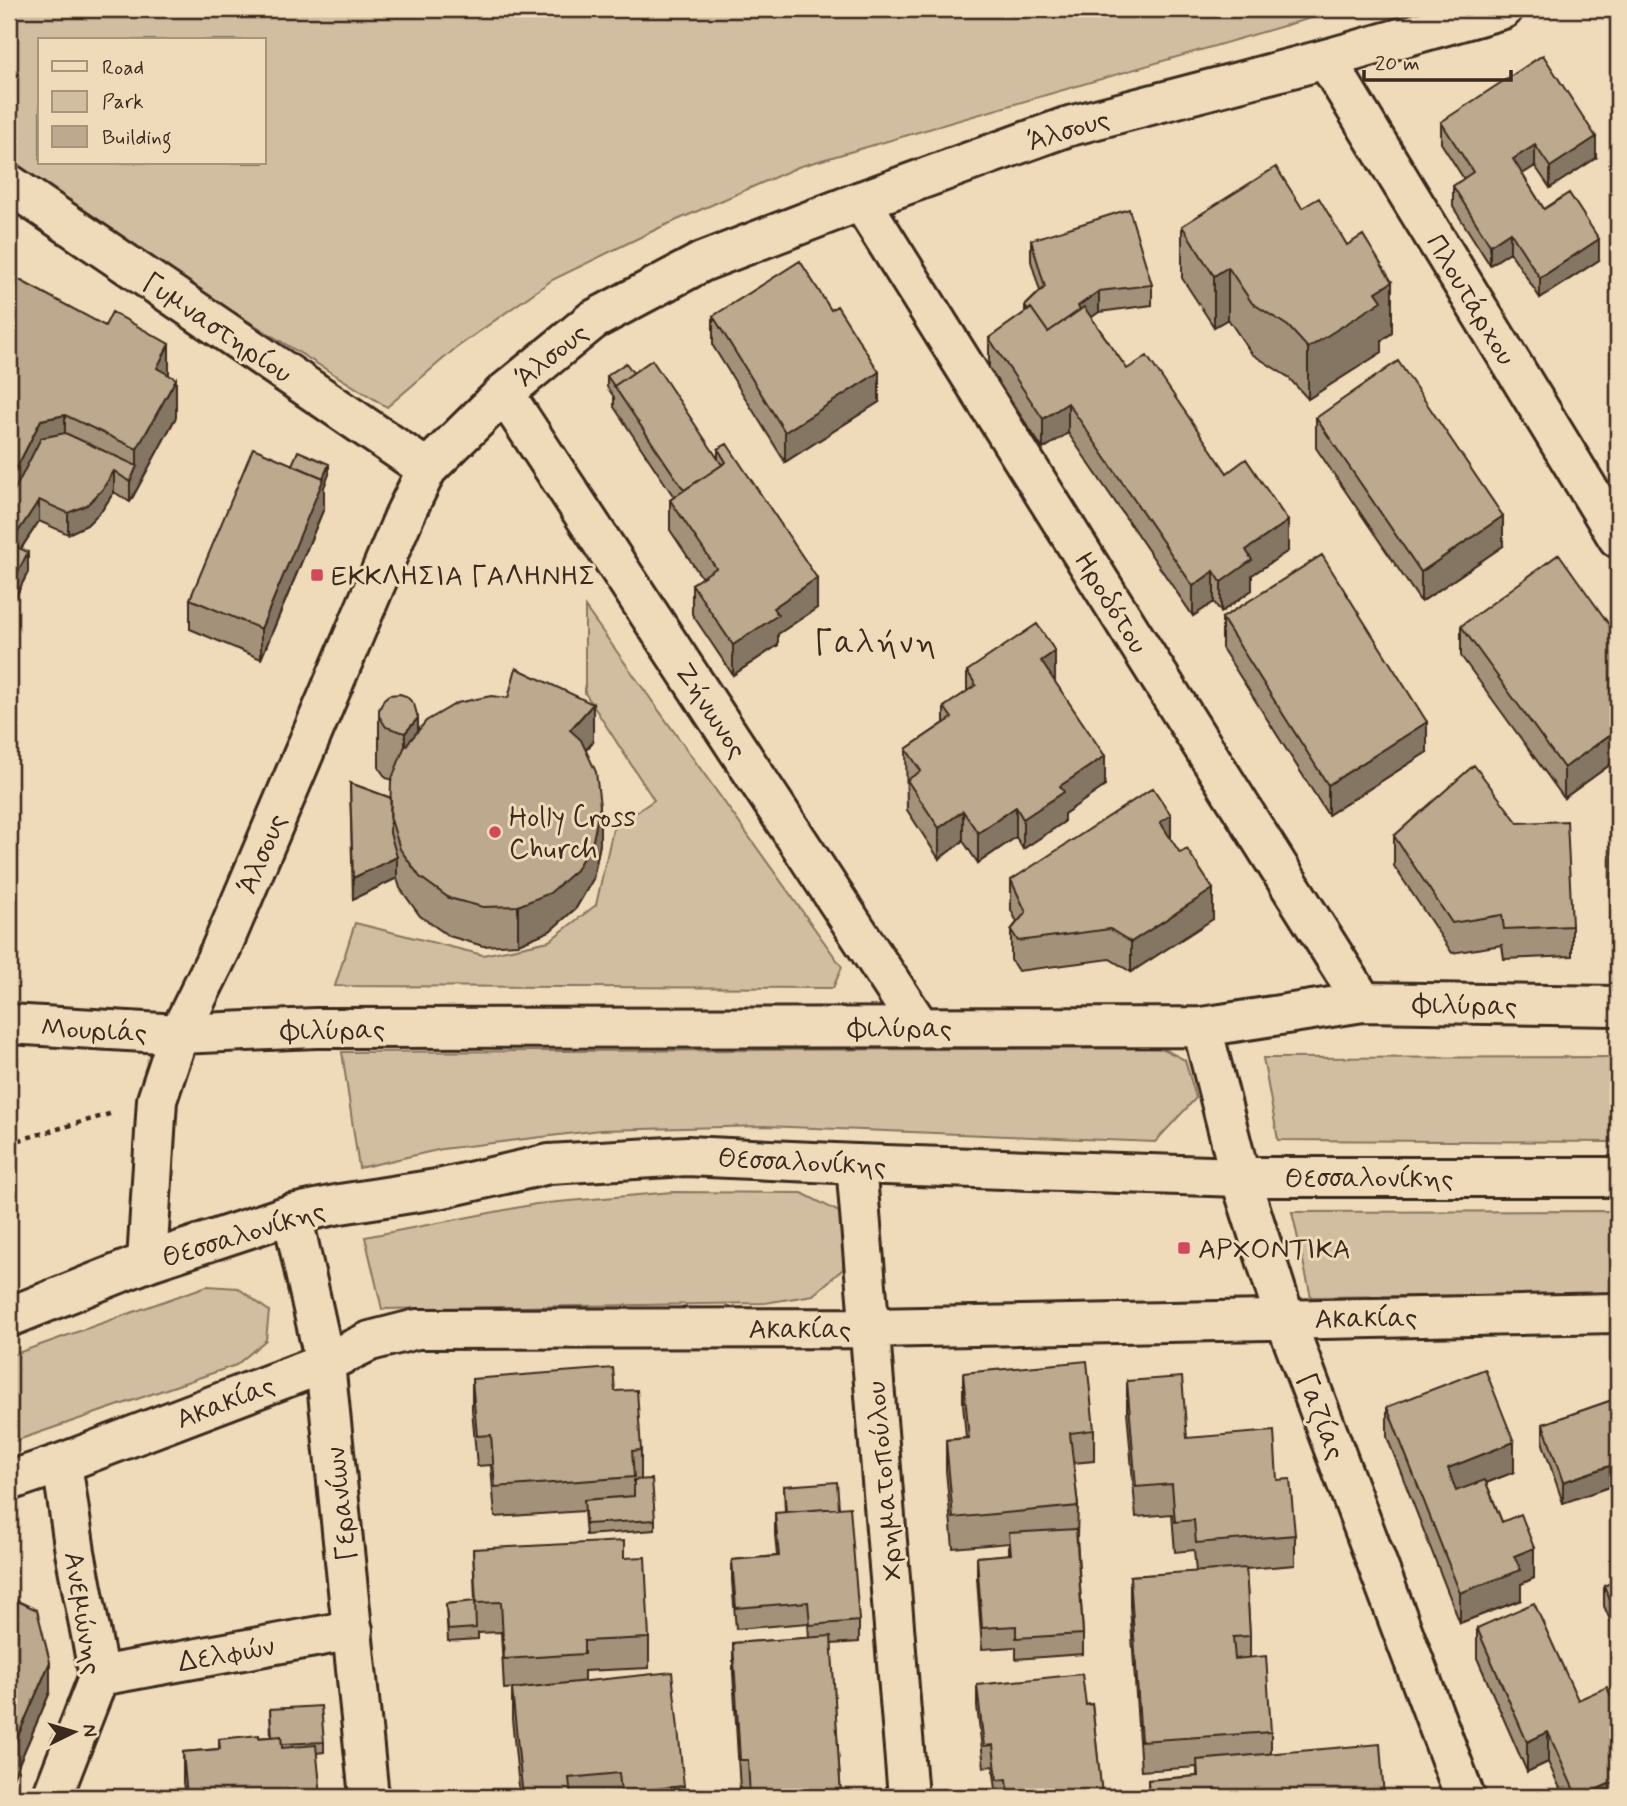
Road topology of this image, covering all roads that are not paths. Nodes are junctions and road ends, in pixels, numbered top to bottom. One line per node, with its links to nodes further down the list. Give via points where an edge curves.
1 (1503, 9): 2 (street, Άλσους)
2 (1326, 59): 4 (street, Άλσους, via 1066,127); 7 (street, Πλουτάρχου)
3 (9, 186): 6 (street, Γυμναστηρίου)
4 (861, 201): 5 (street, Άλσους, via 702,262 593,320); 8 (street, Ηροδότου)
5 (504, 393): 6 (street, Άλσους); 11 (street, Ζήνωνος)
6 (427, 469): 13 (street, Άλσους)
7 (1618, 538)
8 (1363, 1002): 9 (street, Φιλύρας); 12 (street, Φιλύρας)
9 (1618, 1006)
10 (9, 1024): 13 (street, Μουριάς)
11 (920, 1027): 12 (street, Φιλύρας); 13 (street, Φιλύρας, via 316,1028)
12 (1202, 1027): 15 (street, Γαζίας)
13 (180, 1034): 18 (street, Άλσους, via 158,1100)
14 (856, 1164): 15 (street, Θεσσαλονίκης); 17 (street, Θεσσαλονίκης, via 687,1156 550,1164); 22 (street, Χρηματοπούλου)
15 (1240, 1177): 16 (street, Θεσσαλονίκης); 21 (street, Γαζίας)
16 (1618, 1177)
17 (292, 1214): 18 (street, Θεσσαλονίκης); 23 (street, Γερανίων)
18 (147, 1262): 20 (street, Θεσσαλονίκης)
19 (1618, 1313): 21 (street, Ακακίας)
20 (9, 1317)
21 (1285, 1319): 22 (street, Ακακίας); 31 (street, Γαζίας)
22 (871, 1328): 23 (street, Ακακίας, via 417,1329 370,1341); 30 (street, Χρηματοπούλου)
23 (325, 1363): 24 (street, Ακακίας); 26 (street, Γερανίων)
24 (62, 1463): 25 (street, Ακακίας); 27 (street, Ανεμώνης)
25 (9, 1481)
26 (353, 1630): 27 (street, Δελφών); 29 (street, Γερανίων)
27 (100, 1676): 28 (street, Ανεμώνης)
28 (52, 1797)
29 (369, 1797)
30 (908, 1797)
31 (1465, 1797)

